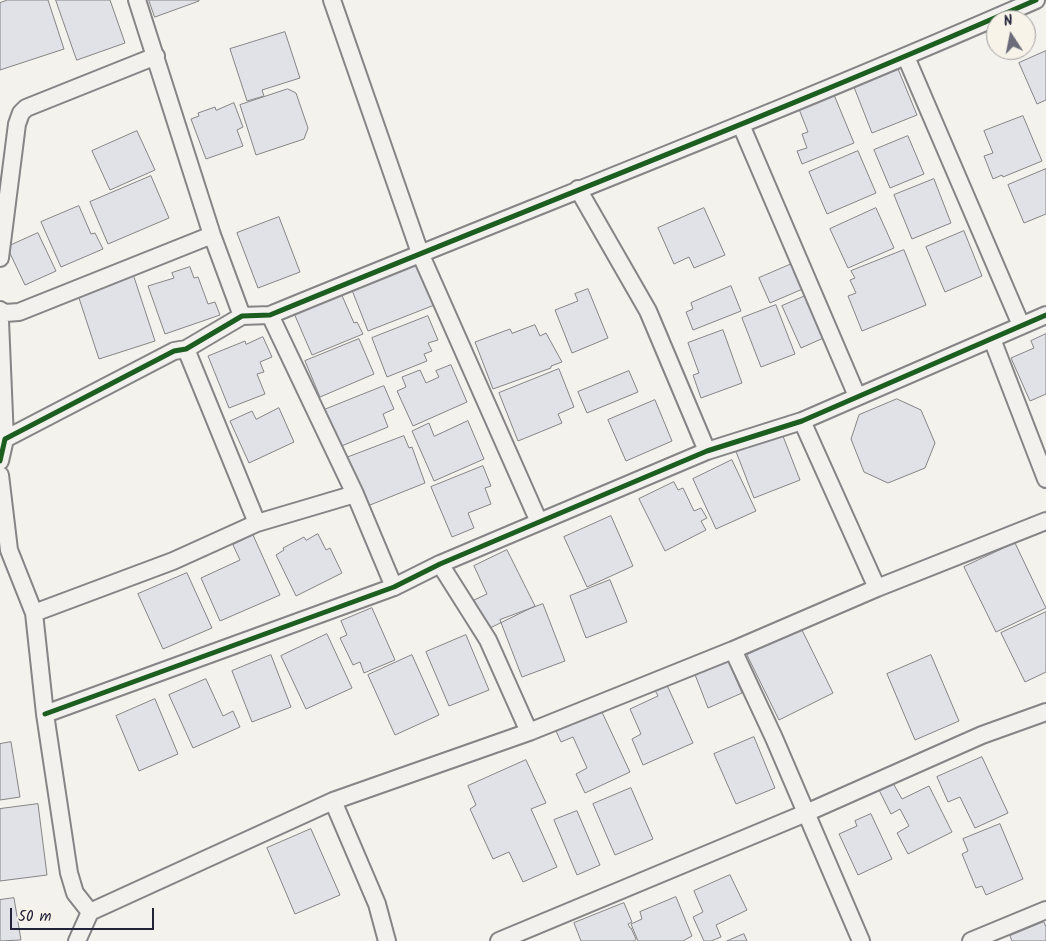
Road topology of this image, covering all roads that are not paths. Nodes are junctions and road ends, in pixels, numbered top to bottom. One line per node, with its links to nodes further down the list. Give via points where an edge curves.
1 (137, 0): 4 (street)
2 (332, 0): 9 (street)
3 (1036, 0): 5 (street)
4 (156, 56): 8 (street); 10 (street, via 21,112)
5 (906, 57): 6 (street); 16 (street)
6 (741, 125): 7 (street); 19 (street)
7 (578, 189): 9 (street); 22 (street, via 648,311)
8 (212, 235): 11 (street, via 19,312); 13 (street)
9 (420, 253): 14 (street); 28 (street)
10 (0, 258)
11 (0, 310)
12 (1046, 315): 16 (street)
13 (242, 316): 14 (street); 18 (street)
14 (270, 316): 26 (street)
15 (0, 321): 21 (street)
16 (1021, 325): 17 (street)
17 (992, 339): 19 (street); 25 (street)
18 (186, 348): 21 (street, via 174,351); 29 (street)
19 (857, 396): 20 (street)
20 (802, 421): 22 (street); 33 (street)
21 (5, 439): 23 (street)
22 (707, 450): 28 (street)
23 (0, 461)
24 (0, 475): 30 (street)
25 (1046, 479)
26 (354, 494): 29 (street); 32 (street)
27 (1046, 521): 33 (street)
28 (539, 522): 31 (street)
29 (257, 523): 34 (street, via 173,562)
30 (4, 551): 34 (street)
31 (440, 564): 32 (street); 38 (street, via 488,640)
32 (394, 586): 37 (street)
33 (877, 588): 35 (street)
34 (34, 613): 37 (street)
35 (732, 650): 38 (street); 40 (street)
36 (1046, 712): 40 (street, via 982,735)
37 (45, 714): 42 (street, via 69,872 75,893)
38 (529, 732): 39 (street)
39 (333, 801): 42 (street); 44 (street, via 377,904)
40 (806, 813): 45 (street); 46 (street)
41 (1046, 910): 47 (street)
42 (90, 912): 43 (street)
43 (77, 941)
44 (387, 941)
45 (499, 941)
46 (861, 941)
47 (971, 941)

